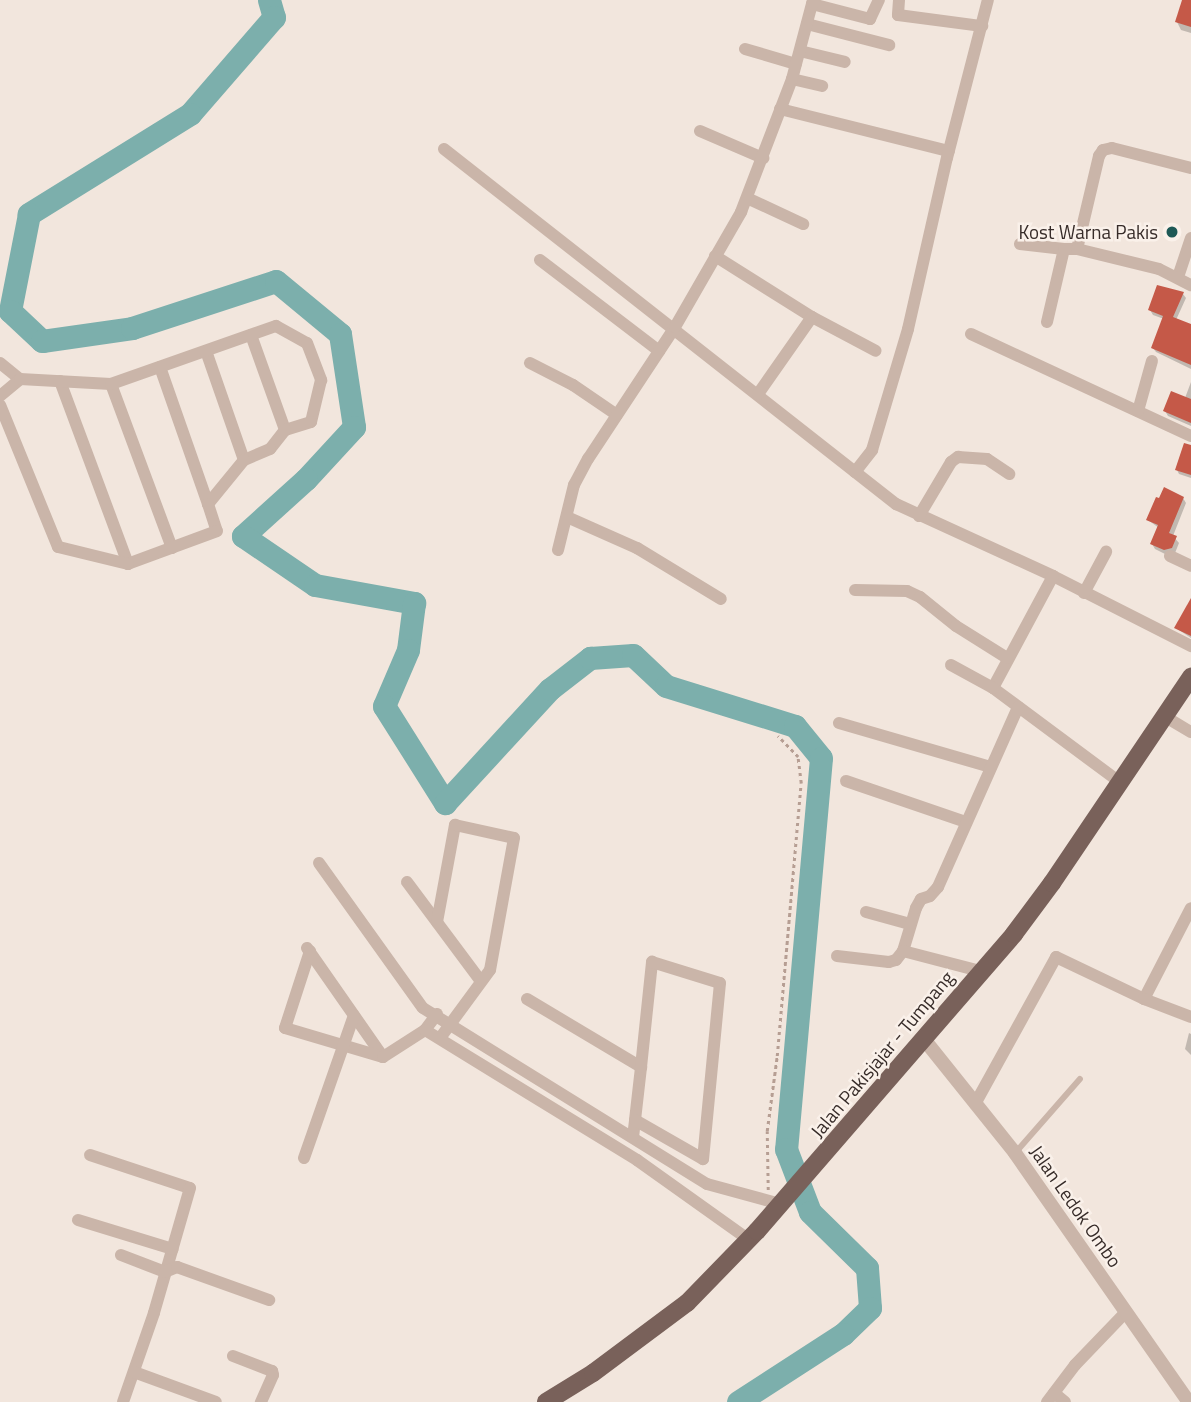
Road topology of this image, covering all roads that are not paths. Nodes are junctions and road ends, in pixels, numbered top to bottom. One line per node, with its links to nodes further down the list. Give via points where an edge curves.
1 (879, 0): 4 (street, via 870,19)
2 (899, 0): 6 (street, via 898,15)
3 (988, 0): 6 (street)
4 (812, 2): 5 (street)
5 (807, 24): 7 (street); 9 (street)
6 (982, 26): 17 (street)
7 (890, 45)
8 (745, 49): 11 (street)
9 (800, 51): 10 (street); 11 (street)
10 (845, 62)
11 (796, 64): 12 (street)
12 (792, 79): 13 (street); 14 (street)
13 (822, 86)
14 (780, 109): 17 (street); 18 (street)
15 (699, 131): 18 (street)
16 (444, 149): 31 (street)
17 (949, 151): 52 (street, via 908,329 872,450)
18 (763, 158): 20 (street)
19 (1191, 168): 24 (street, via 1112,148 1103,150)
20 (747, 198): 21 (street); 25 (street)
21 (803, 224)
22 (1191, 238): 27 (street)
23 (1020, 244): 24 (street)
24 (1071, 249): 27 (street); 30 (street)
25 (715, 256): 29 (street); 31 (street)
26 (540, 260): 35 (street)
27 (1178, 276): 28 (street)
28 (1191, 285)
29 (811, 317): 36 (street); 44 (street)
30 (1047, 322)
31 (675, 327): 35 (street); 44 (street)
32 (971, 334): 47 (street)
33 (251, 335): 34 (street); 49 (street); 49 (street, via 276,326 307,343 321,380 311,422)
34 (206, 351): 40 (street); 51 (street)
35 (659, 351): 48 (street)
36 (876, 351)
37 (1152, 361): 47 (street)
38 (0, 363): 41 (street)
39 (530, 363): 48 (street)
40 (160, 367): 43 (street); 54 (street)
41 (20, 379): 42 (street); 45 (street)
42 (60, 381): 43 (street); 62 (street)
43 (111, 384): 57 (street)
44 (758, 394): 52 (street)
45 (0, 396)
46 (0, 405): 62 (street, via 58,547)
47 (1138, 411): 50 (street)
48 (617, 415): 56 (street, via 574,485)
49 (285, 430): 51 (street, via 270,449)
50 (1191, 436)
51 (244, 460): 54 (street)
52 (855, 472): 55 (street)
53 (1009, 474): 55 (street, via 987,459 958,457)
54 (208, 504): 57 (street, via 217,531)
55 (919, 516): 63 (street)
56 (567, 517): 58 (street); 66 (street, via 637,548)
57 (172, 548): 62 (street)
58 (558, 550)
59 (1106, 552): 65 (street)
60 (1170, 556): 61 (street)
61 (1189, 562)
62 (128, 564)
63 (1053, 576): 65 (street); 68 (street)
64 (855, 590): 68 (street, via 907,591)
65 (1084, 593): 67 (street)
66 (721, 599)
67 (1191, 646)
68 (1007, 657): 71 (street)
69 (951, 665): 71 (street)
70 (1191, 677): 73 (main road, Jalan Pakisjajar - Tumpang)
71 (993, 688): 72 (street)
72 (1017, 707): 76 (street); 78 (street)
73 (1164, 716): 75 (street); 78 (main road, Jalan Pakisjajar - Tumpang)
74 (839, 723): 76 (street)
75 (1191, 732)
76 (990, 767): 79 (street)
77 (846, 780): 79 (street)
78 (1121, 783): 88 (main road, Jalan Pakisjajar - Tumpang, via 1022,924)
79 (966, 822): 85 (street, via 938,887 920,899)
80 (319, 863): 92 (street, via 423,1008)
81 (407, 882): 84 (street)
82 (1191, 908): 91 (street)
83 (866, 912): 85 (street)
84 (436, 922): 89 (street); 89 (street, via 455,825 514,838 490,970)
85 (910, 924): 86 (street)
86 (903, 951): 87 (street, via 889,962); 88 (street)
87 (837, 956)
88 (980, 971): 98 (main road, Jalan Pakisjajar - Tumpang)
89 (480, 980): 95 (street)
90 (527, 999): 103 (street)
91 (1144, 999): 94 (street); 106 (street, via 1056,957)
92 (437, 1014): 95 (street); 96 (street)
93 (354, 1015): 99 (street); 99 (street, via 308,949 285,1028); 101 (street)
94 (1191, 1017)
95 (451, 1023): 97 (street); 100 (street)
96 (425, 1030): 97 (street); 101 (street)
97 (440, 1038): 102 (street)
98 (923, 1038): 106 (street, Jalan Ledok Ombo); 117 (main road, Jalan Pakisjajar - Tumpang)
99 (345, 1045): 101 (street); 113 (street)
100 (495, 1051): 102 (street); 105 (street)
101 (383, 1057)
102 (486, 1066): 107 (street)
103 (641, 1067): 108 (street); 108 (street, via 652,962 720,983 703,1159)
104 (1080, 1079): 111 (lane)
105 (574, 1100): 107 (street); 109 (street)
106 (975, 1104): 111 (street, Jalan Ledok Ombo)
107 (565, 1115): 114 (street)
108 (635, 1120): 109 (street)
109 (633, 1137): 110 (street)
110 (646, 1146): 114 (street); 115 (street)
111 (1015, 1153): 124 (street, Jalan Ledok Ombo)
112 (90, 1155): 120 (street, via 190,1188)
113 (304, 1158)
114 (637, 1160): 116 (street)
115 (707, 1184): 116 (street); 117 (street)
116 (696, 1202): 119 (street)
117 (778, 1207): 119 (main road, Jalan Pakisjajar - Tumpang)
118 (78, 1220): 120 (street)
119 (750, 1240): 131 (main road, Jalan Pakisjajar - Tumpang, via 687,1303)
120 (173, 1249): 122 (street)
121 (121, 1255): 122 (street)
122 (165, 1272): 123 (street, via 177,1267); 126 (street)
123 (269, 1300)
124 (1126, 1312): 127 (street, via 1091,1346); 133 (street, Jalan Ledok Ombo)
125 (233, 1356): 130 (street, via 272,1371)
126 (134, 1373): 128 (street); 129 (street)
127 (1050, 1398): 132 (street)
128 (123, 1402)
129 (216, 1402)
130 (261, 1402)
131 (547, 1402)
132 (1065, 1402)
133 (1189, 1402)

